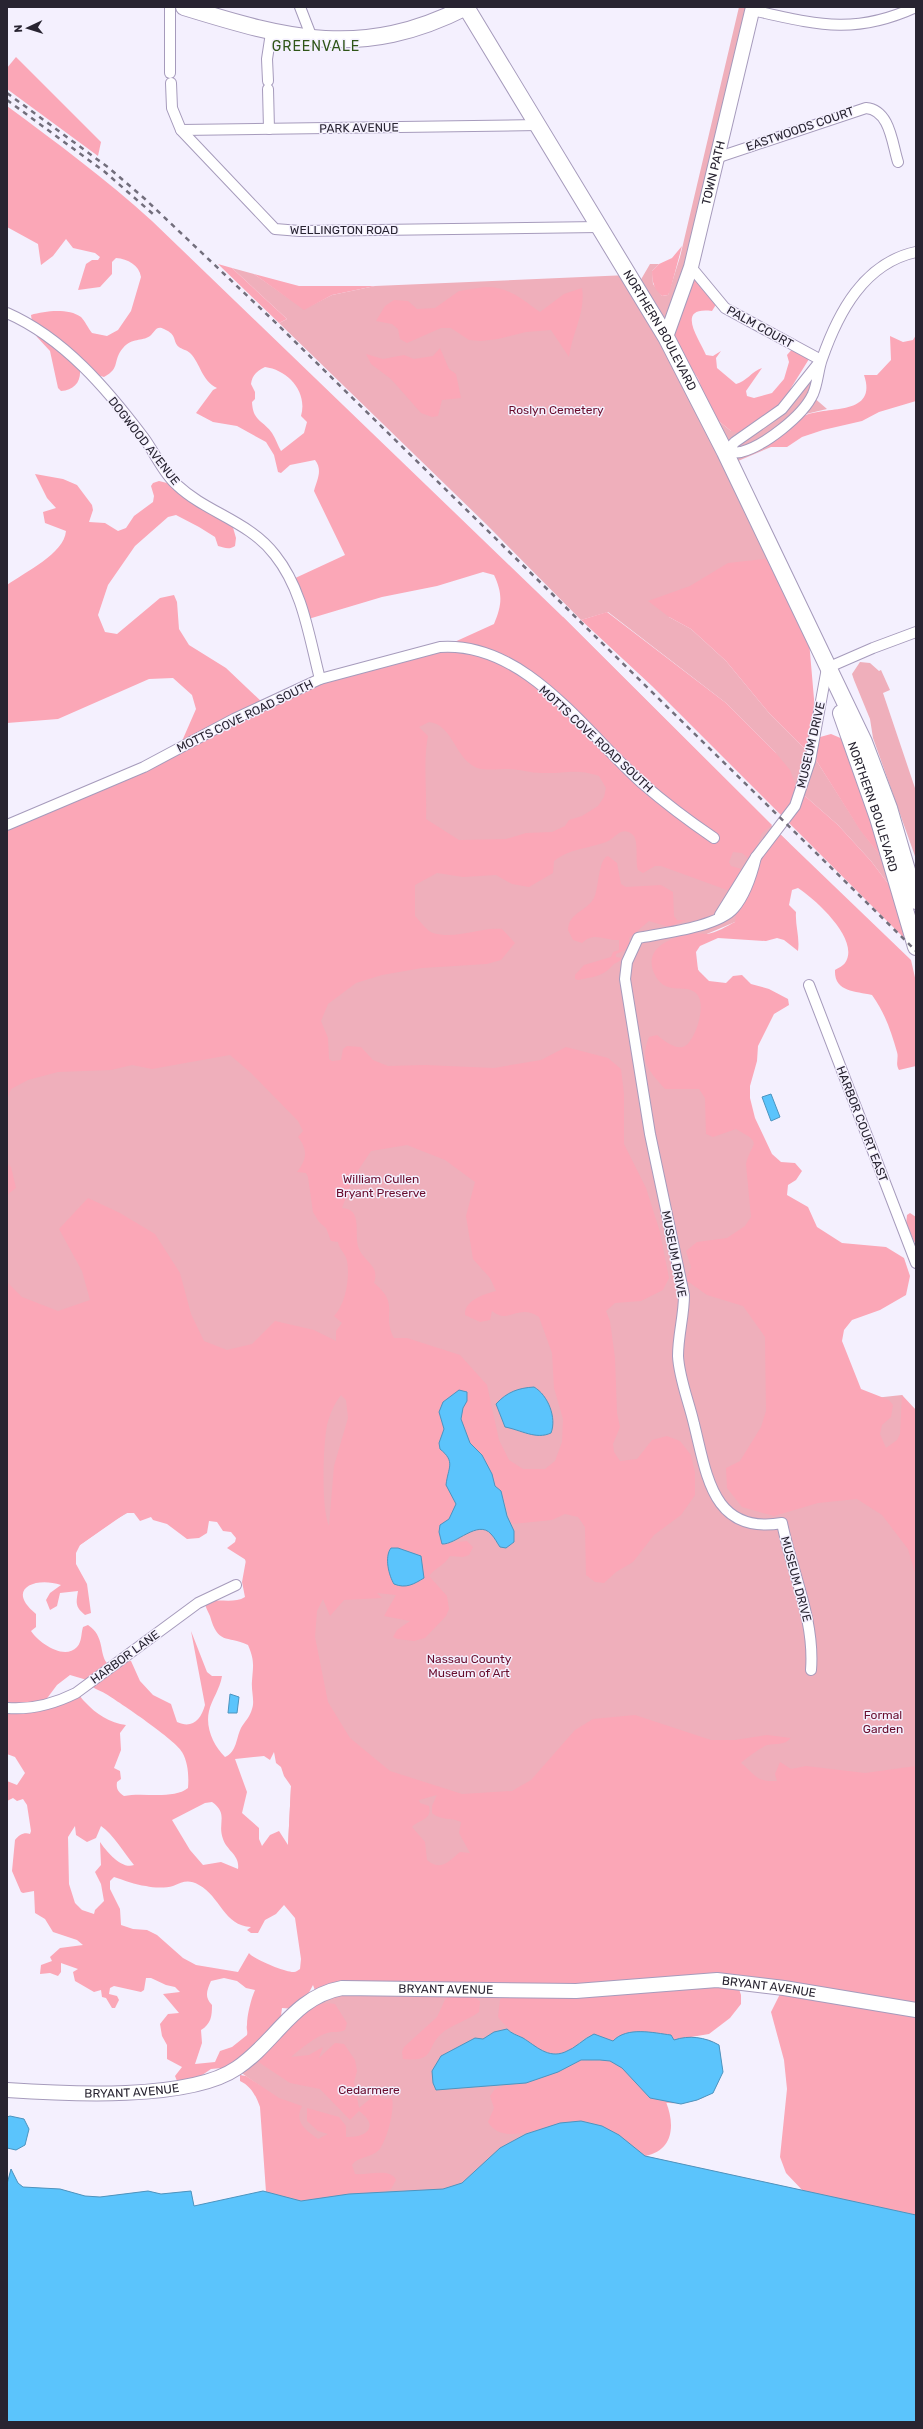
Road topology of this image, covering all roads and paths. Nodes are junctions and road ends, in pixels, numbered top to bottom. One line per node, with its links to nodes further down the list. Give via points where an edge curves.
1 (170, 7): 11 (street, WELLINGTON ROAD, via 172,108)
2 (184, 7): 7 (main road)
3 (300, 7): 8 (street)
4 (466, 7): 8 (main road, via 416,28 386,35 348,40); 9 (main road, NORTHERN BOULEVARD)
5 (752, 8): 6 (street, via 823,25 848,26 879,22); 12 (main road, TOWN PATH)
6 (916, 8)
7 (271, 33): 8 (main road); 10 (street, via 268,59)
8 (312, 38)
9 (538, 126): 10 (street, PARK AVENUE); 14 (main road, NORTHERN BOULEVARD)
10 (269, 129): 11 (street, PARK AVENUE)
11 (181, 130): 14 (street, WELLINGTON ROAD, via 267,222 279,229)
12 (716, 158): 13 (street, EASTWOODS COURT, via 866,108 876,110 884,119); 16 (main road, TOWN PATH)
13 (898, 162)
14 (599, 227): 18 (main road, NORTHERN BOULEVARD)
15 (916, 252): 19 (street, via 885,265 857,288 842,313)
16 (690, 267): 18 (main road, TOWN PATH); 19 (street, PALM COURT, via 725,308)
17 (7, 313): 23 (street, DOGWOOD AVENUE, via 45,333 78,362 119,407 177,485 194,498 252,531 275,555 296,592)
18 (666, 337): 20 (main road, NORTHERN BOULEVARD)
19 (822, 360): 20 (street, via 782,408); 20 (street, via 812,396 787,424 754,447 740,452)
20 (725, 452): 22 (main road, NORTHERN BOULEVARD)
21 (916, 632): 22 (street)
22 (827, 668): 26 (main road, NORTHERN BOULEVARD, via 877,774); 27 (main road, NORTHERN BOULEVARD, via 878,818); 31 (street, MUSEUM DRIVE, via 810,761 803,787 791,814 756,857 718,918 703,924 638,938 627,962 625,979 646,1115 684,1295 679,1344 680,1369 706,1470 716,1500 733,1516 768,1526 782,1523 810,1632)
23 (320, 679): 24 (street, MOTTS COVE ROAD SOUTH, via 240,716 144,767); 25 (street, MOTTS COVE ROAD SOUTH, via 440,647 462,646 507,661 571,712 641,782 680,815)
24 (7, 825)
25 (714, 838)
26 (916, 901)
27 (916, 947)
28 (809, 985): 29 (street, HARBOR COURT EAST)
29 (916, 1263)
30 (236, 1585): 32 (street, HARBOR LANE, via 198,1603 76,1693 60,1701 34,1708)
31 (811, 1670)
32 (7, 1708)
33 (916, 2010): 34 (main road, BRYANT AVENUE, via 784,1988 717,1980 576,1991 342,1988 316,1995 244,2063 226,2074 197,2084 115,2092 51,2093)
34 (7, 2090)

